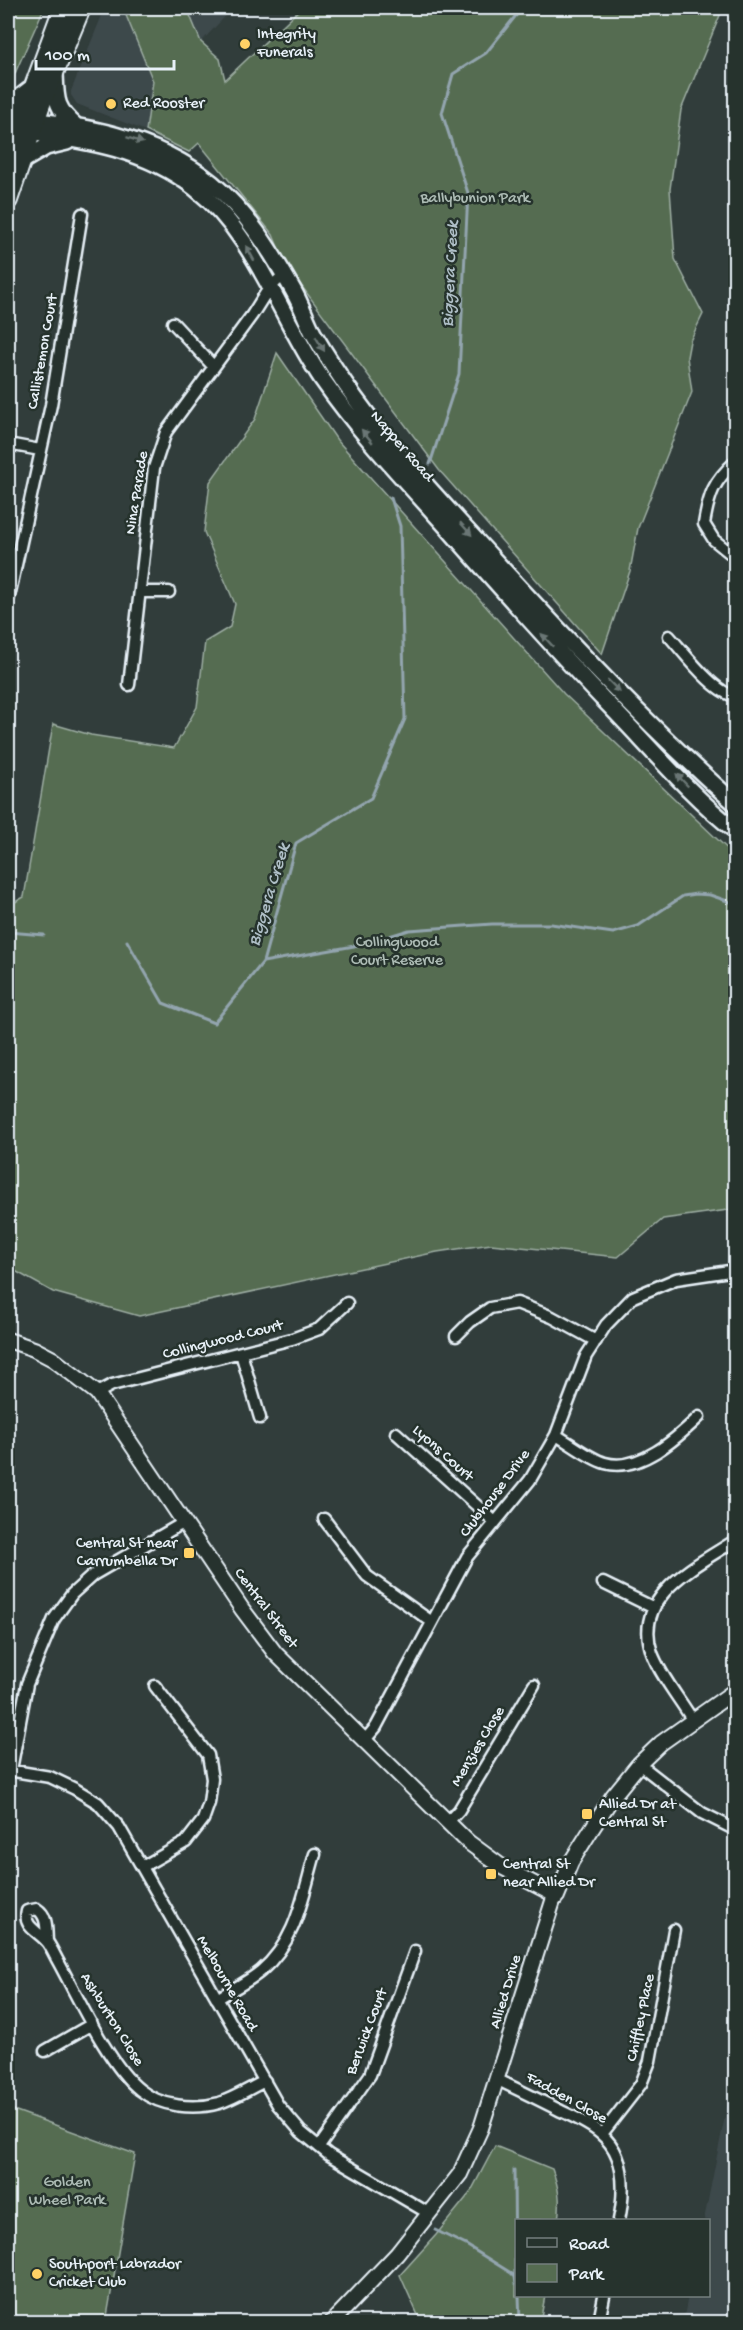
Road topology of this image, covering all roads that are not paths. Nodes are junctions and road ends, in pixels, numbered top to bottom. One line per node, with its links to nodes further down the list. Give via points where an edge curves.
1 (63, 8): 4 (main road)
2 (81, 8): 3 (main road)
3 (55, 72): 6 (main road); 7 (main road, via 57,104)
4 (31, 90): 5 (main road); 6 (main road)
5 (8, 103)
6 (20, 125): 7 (main road, Napper Road); 8 (main road)
7 (78, 134): 8 (main road); 11 (main road, Napper Road, one-way to 11, via 138,141 186,164 238,207); 12 (main road, Napper Road, one-way to 7, via 229,221 192,186 166,168)
8 (15, 159): 9 (main road)
9 (8, 200)
10 (82, 214): 16 (street, Callistemon Court)
11 (284, 275): 12 (street, Nina Parade); 25 (main road, Napper Road, one-way to 25, via 332,364 404,459 563,635)
12 (269, 288): 14 (street, Nina Parade); 26 (main road, Napper Road, one-way to 12, via 546,639 388,461 321,377)
13 (172, 323): 14 (street)
14 (213, 366): 19 (street, Nina Parade, via 166,432 154,468)
15 (8, 444): 16 (street)
16 (40, 450): 21 (street, Callistemon Court)
17 (735, 461): 18 (street, via 719,476 708,501 704,524 714,540)
18 (735, 557)
19 (140, 592): 20 (street); 23 (street, Nina Parade)
20 (169, 592)
21 (8, 597)
22 (669, 636): 24 (street, via 712,682)
23 (129, 685)
24 (735, 696)
25 (735, 804)
26 (735, 831)
27 (735, 1270): 31 (street, Clubhouse Drive, via 676,1279 633,1297)
28 (347, 1304): 32 (street, Collingwood Court, via 319,1329)
29 (456, 1336): 31 (street, via 490,1308 517,1304 552,1317)
30 (8, 1340): 33 (street, Central Street, via 53,1359)
31 (596, 1341): 37 (street, Clubhouse Drive, via 586,1356)
32 (241, 1353): 33 (street, Collingwood Court, via 112,1385); 35 (street)
33 (97, 1393): 40 (street, Central Street)
34 (699, 1417): 37 (street, via 672,1443 628,1463 606,1463)
35 (260, 1418)
36 (396, 1433): 39 (street, Lyons Court)
37 (556, 1436): 39 (street, Clubhouse Drive, via 530,1480)
38 (324, 1519): 44 (street, via 367,1576)
39 (495, 1522): 44 (street, Clubhouse Drive, via 467,1557)
40 (183, 1523): 49 (street, Central Street, via 275,1653); 51 (street, via 93,1575 54,1618 27,1683)
41 (735, 1540): 43 (street, via 673,1582)
42 (603, 1583): 43 (street)
43 (652, 1607): 48 (street, via 652,1653)
44 (432, 1622): 49 (street, Clubhouse Drive, via 376,1727)
45 (534, 1685): 52 (street, Menzies Close, via 459,1810)
46 (155, 1686): 55 (street, via 207,1755 212,1779 203,1820 186,1842)
47 (735, 1690): 48 (street, Allied Drive)
48 (693, 1721): 50 (street, Allied Drive)
49 (364, 1741): 52 (street, Central Street)
50 (639, 1764): 53 (street, via 702,1813); 56 (street, Allied Drive, via 613,1796 571,1862)
51 (9, 1770): 55 (street, Melbourne Road, via 50,1777 98,1803 119,1827)
52 (447, 1823): 56 (street, Central Street, via 483,1854)
53 (735, 1830)
54 (315, 1854): 60 (street, via 295,1923 283,1948 260,1972)
55 (142, 1867): 60 (street, Melbourne Road)
56 (557, 1896): 63 (street, Allied Drive, via 539,1940)
57 (674, 1930): 65 (street, Chiffley Place, via 650,2061 641,2084)
58 (47, 1941): 61 (street, Ashburton Close)
59 (415, 1951): 66 (street, Berwick Court, via 370,2075)
60 (217, 1999): 64 (street, Melbourne Road)
61 (92, 2024): 62 (street); 64 (street, Ashburton Close, via 120,2068 140,2090 163,2103 219,2103)
62 (45, 2050)
63 (498, 2080): 65 (street, Fadden Close); 67 (street, Allied Drive, via 482,2128 460,2174)
64 (265, 2081): 66 (street, Melbourne Road, via 279,2105)
65 (602, 2134): 68 (street, Fadden Close, via 615,2153 623,2176)
66 (318, 2147): 67 (street, Melbourne Road)
67 (430, 2214): 70 (street, Allied Drive)
68 (619, 2219)
69 (604, 2297): 71 (street)
70 (332, 2322)
71 (599, 2322)

